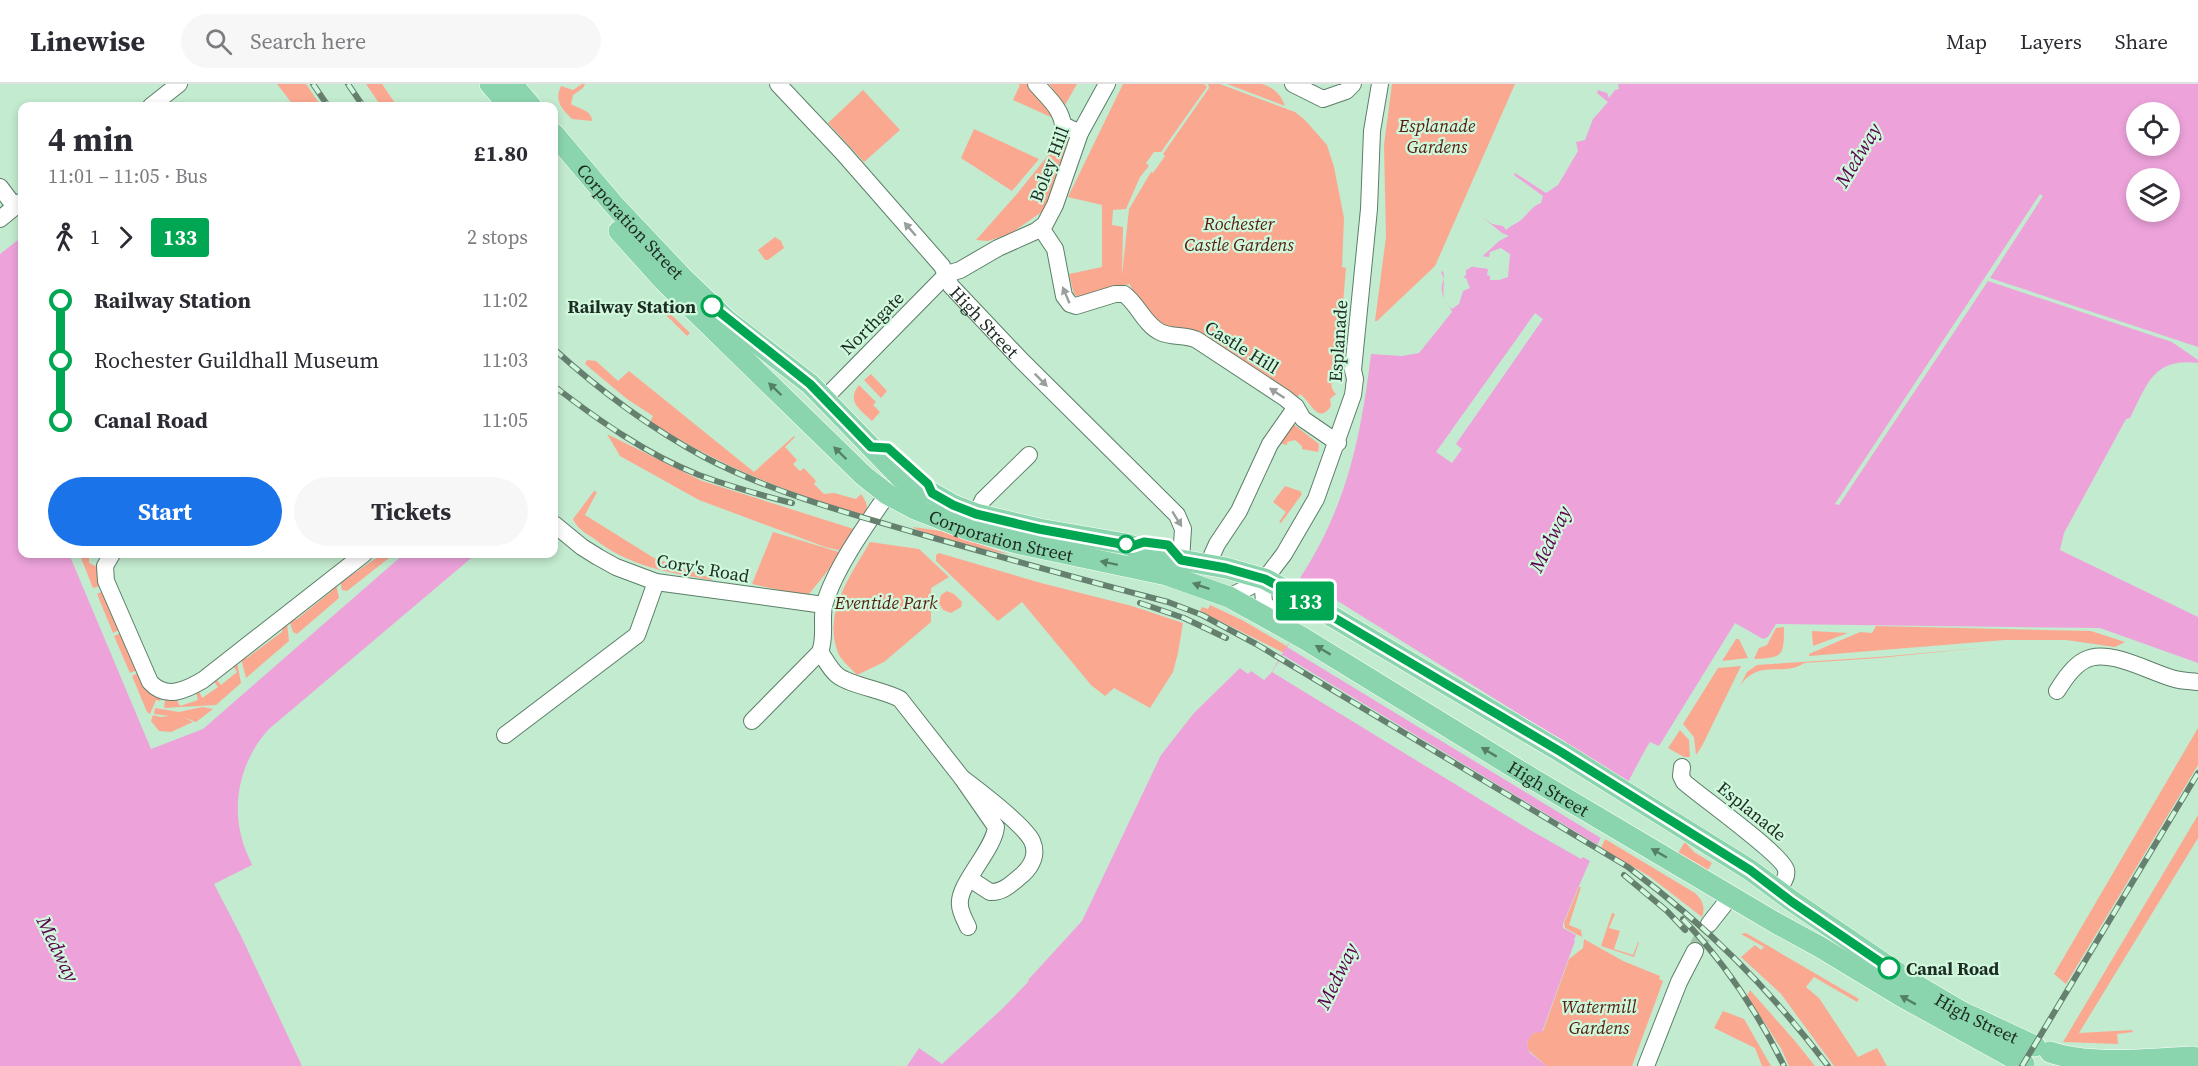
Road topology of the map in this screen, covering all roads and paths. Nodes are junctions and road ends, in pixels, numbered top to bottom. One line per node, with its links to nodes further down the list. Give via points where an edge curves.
1 (179, 84): 10 (street)
2 (490, 84): 11 (main road)
3 (512, 84): 12 (main road)
4 (778, 84): 21 (street, High Street, one-way to 4)
5 (1036, 84): 13 (street, via 1055,105 1063,125)
6 (1107, 84): 13 (street, Boley Hill)
7 (1293, 84): 8 (street, via 1323,99 1346,91)
8 (1353, 84)
9 (1380, 84): 25 (street, Esplanade, via 1372,131 1370,209 1355,381)
10 (163, 102)
11 (506, 102)
12 (528, 102)
13 (1080, 133): 20 (street, Boley Hill, via 1055,205)
14 (558, 140): 22 (main road, Corporation Street, via 681,276 727,320 801,376)
15 (558, 161): 24 (main road, Corporation Street, one-way to 15, via 664,281)
16 (0, 187): 17 (street)
17 (18, 203)
18 (18, 205): 19 (street)
19 (0, 219)
20 (1041, 228): 21 (street, Boley Hill); 23 (street, Castle Hill, one-way to 20, via 1197,340 1158,331 1124,294 1076,306 1069,304 1055,249)
21 (947, 274): 22 (street, Northgate); 35 (street, High Street, one-way to 35, via 951,286 990,327 1177,515 1183,529)
22 (824, 399): 24 (main road); 26 (main road, Corporation Street)
23 (1296, 407): 25 (street, Castle Hill, via 1303,419); 36 (street, via 1270,444 1239,511)
24 (816, 430): 30 (main road, Corporation Street, one-way to 24)
25 (1338, 443): 37 (street, Esplanade, via 1317,499)
26 (871, 447): 28 (main road, Corporation Street); 29 (main road, via 888,448 928,484)
27 (1029, 455): 31 (street, via 983,500)
28 (900, 477): 29 (main road, Corporation Street, via 921,491); 30 (street)
29 (932, 493): 31 (main road, Corporation Street)
30 (887, 494): 39 (main road, Corporation Street, one-way to 30, via 1161,574 993,538 951,524); 40 (street, via 836,573)
31 (976, 514): 35 (main road, Corporation Street, via 1132,546 1144,542 1168,545)
32 (558, 527): 38 (street, Cory's Road, via 616,567)
33 (110, 558): 34 (street, via 105,568 108,586 149,679 159,690 170,692 203,680)
34 (359, 558)
35 (1181, 560): 36 (main road)
36 (1208, 564): 37 (main road, High Street)
37 (1265, 579): 39 (street, Esplanade); 41 (street, via 1264,603); 49 (main road, High Street, via 1561,752)
38 (656, 582): 40 (street, Cory's Road); 46 (street, via 638,635)
39 (1229, 597): 41 (main road, High Street)
40 (824, 605): 42 (street)
41 (1294, 633): 52 (main road, High Street, one-way to 41)
42 (820, 652): 45 (street); 48 (street, via 839,677 900,699)
43 (2198, 682): 44 (street, via 2175,679 2118,658 2097,656 2085,660 2067,675)
44 (2057, 691)
45 (752, 721)
46 (505, 735)
47 (1682, 767): 51 (street, Esplanade, via 1684,782 1781,860 1786,875)
48 (962, 778): 50 (street, via 996,827); 50 (street, via 1026,834 1034,853 1031,866 999,892 986,890)
49 (1683, 829): 51 (main road, High Street); 52 (main road, via 1697,851 1726,870 1731,879)
50 (970, 879): 54 (street, via 959,903)
51 (1777, 890): 52 (main road); 55 (main road); 57 (main road, High Street, via 1911,982)
52 (1731, 896): 53 (street); 55 (main road, High Street)
53 (1709, 924)
54 (968, 927)
55 (1811, 942): 59 (main road, High Street, one-way to 55)
56 (1695, 951): 60 (street)
57 (2054, 1057): 58 (main road)
58 (2198, 1060): 61 (main road)
59 (2024, 1064)
60 (1646, 1066)
61 (2174, 1066)

